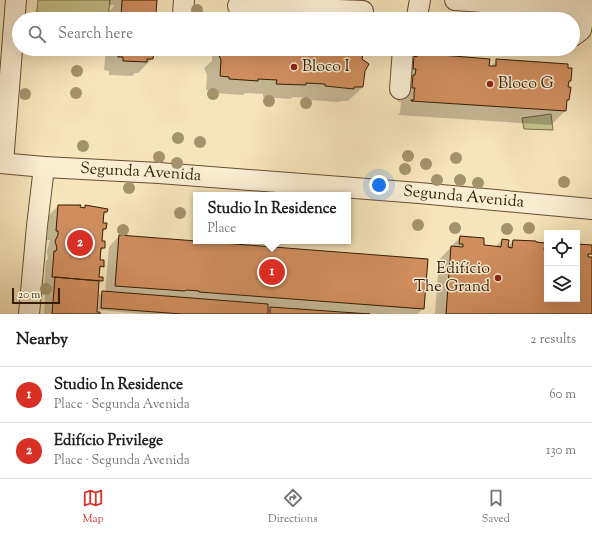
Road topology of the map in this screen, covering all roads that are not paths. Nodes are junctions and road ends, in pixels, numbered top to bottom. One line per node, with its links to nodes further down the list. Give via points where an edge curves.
1 (16, 0): 9 (street)
2 (407, 0): 10 (street)
3 (420, 0): 11 (street)
4 (454, 0): 7 (street)
5 (316, 5): 6 (street); 8 (street)
6 (238, 6)
7 (588, 6): 12 (street)
8 (362, 11)
9 (15, 12)
10 (406, 12)
11 (418, 12)
12 (580, 31)
13 (12, 43): 16 (street)
14 (402, 56): 15 (street)
15 (400, 89)
16 (1, 163): 17 (street, Segunda Avenida)
17 (44, 167): 18 (street, Segunda Avenida, via 418,193); 19 (street)
18 (592, 210)
19 (29, 314)

